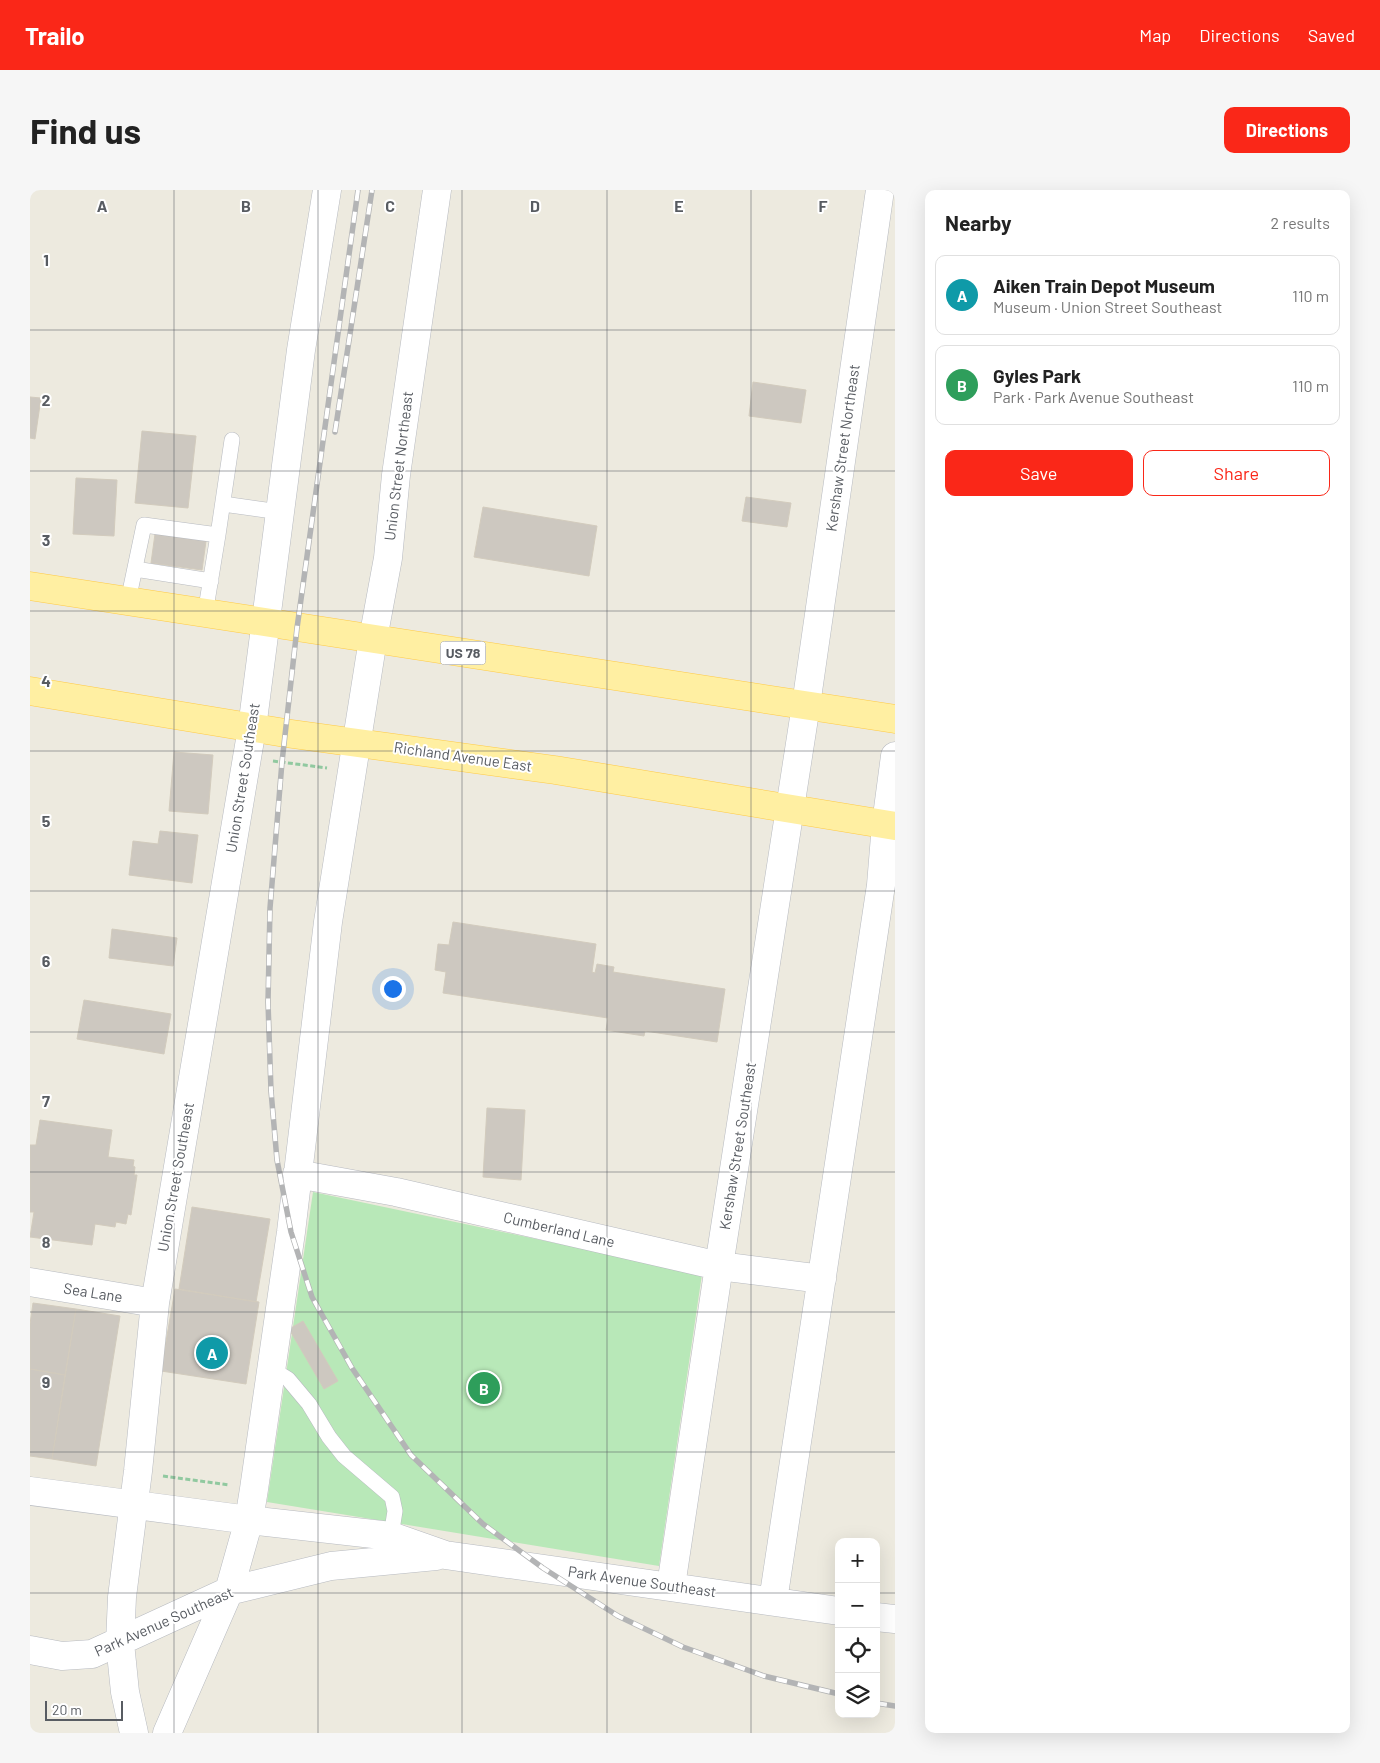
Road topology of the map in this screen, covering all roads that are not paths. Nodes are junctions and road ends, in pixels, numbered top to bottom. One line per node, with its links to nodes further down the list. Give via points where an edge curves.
1 (326, 190): 6 (street)
2 (437, 190): 14 (street, Union Street Northeast, via 396,475 388,558)
3 (880, 190): 16 (street, Kershaw Street Northeast)
4 (232, 440): 5 (lane)
5 (223, 504): 6 (lane); 7 (lane)
6 (280, 512): 13 (street)
7 (218, 535): 8 (lane, via 144,525); 9 (lane)
8 (135, 569): 9 (lane); 11 (lane)
9 (211, 580): 12 (lane)
10 (30, 586): 11 (main road, US 78)
11 (128, 601): 12 (main road, US 78)
12 (205, 614): 13 (main road, US 78)
13 (266, 624): 14 (main road, US 78); 18 (street, Union Street Southeast)
14 (373, 639): 16 (main road, US 78); 19 (street, Union Street Northeast)
15 (30, 691): 18 (main road, Richland Avenue East)
16 (806, 705): 17 (main road, US 78); 21 (street, Kershaw Street Southeast)
17 (895, 719)
18 (252, 728): 19 (main road, Richland Avenue East); 27 (street, Union Street Southeast)
19 (357, 742): 21 (main road, Richland Avenue East, via 555,770); 23 (street, via 328,922)
20 (895, 756): 22 (street)
21 (790, 810): 22 (main road, Richland Avenue East); 24 (street, Kershaw Street Southeast)
22 (890, 825): 25 (street)
23 (297, 1174): 24 (street, Cumberland Lane, via 396,1192); 28 (street)
24 (718, 1266): 25 (street, Cumberland Lane); 34 (street, Kershaw Street Southeast)
25 (822, 1279): 36 (street)
26 (30, 1282): 27 (street, Sea Lane)
27 (155, 1303): 30 (street, Union Street Southeast)
28 (272, 1369): 31 (street); 32 (lane, via 288,1378 344,1456 392,1497 395,1511)
29 (30, 1491): 30 (street, Park Avenue Southeast)
30 (133, 1505): 31 (street, Park Avenue Southeast); 40 (street, Union Street Southeast)
31 (248, 1520): 32 (street, Park Avenue Southeast); 35 (street)
32 (391, 1536): 33 (street, Park Avenue Southeast)
33 (445, 1555): 34 (street, Park Avenue Southeast); 35 (street, Park Avenue Southeast, via 331,1566)
34 (672, 1586): 36 (street, Park Avenue Southeast)
35 (229, 1591): 40 (street, Park Avenue Southeast); 43 (street)
36 (773, 1601): 37 (street, Park Avenue Southeast)
37 (835, 1610)
38 (880, 1618): 39 (street)
39 (895, 1620)
40 (120, 1643): 41 (street, Park Avenue Southeast, via 92,1654 62,1656); 42 (street, Union Street Southeast, via 124,1692)
41 (30, 1650)
42 (134, 1733)
43 (168, 1733)

